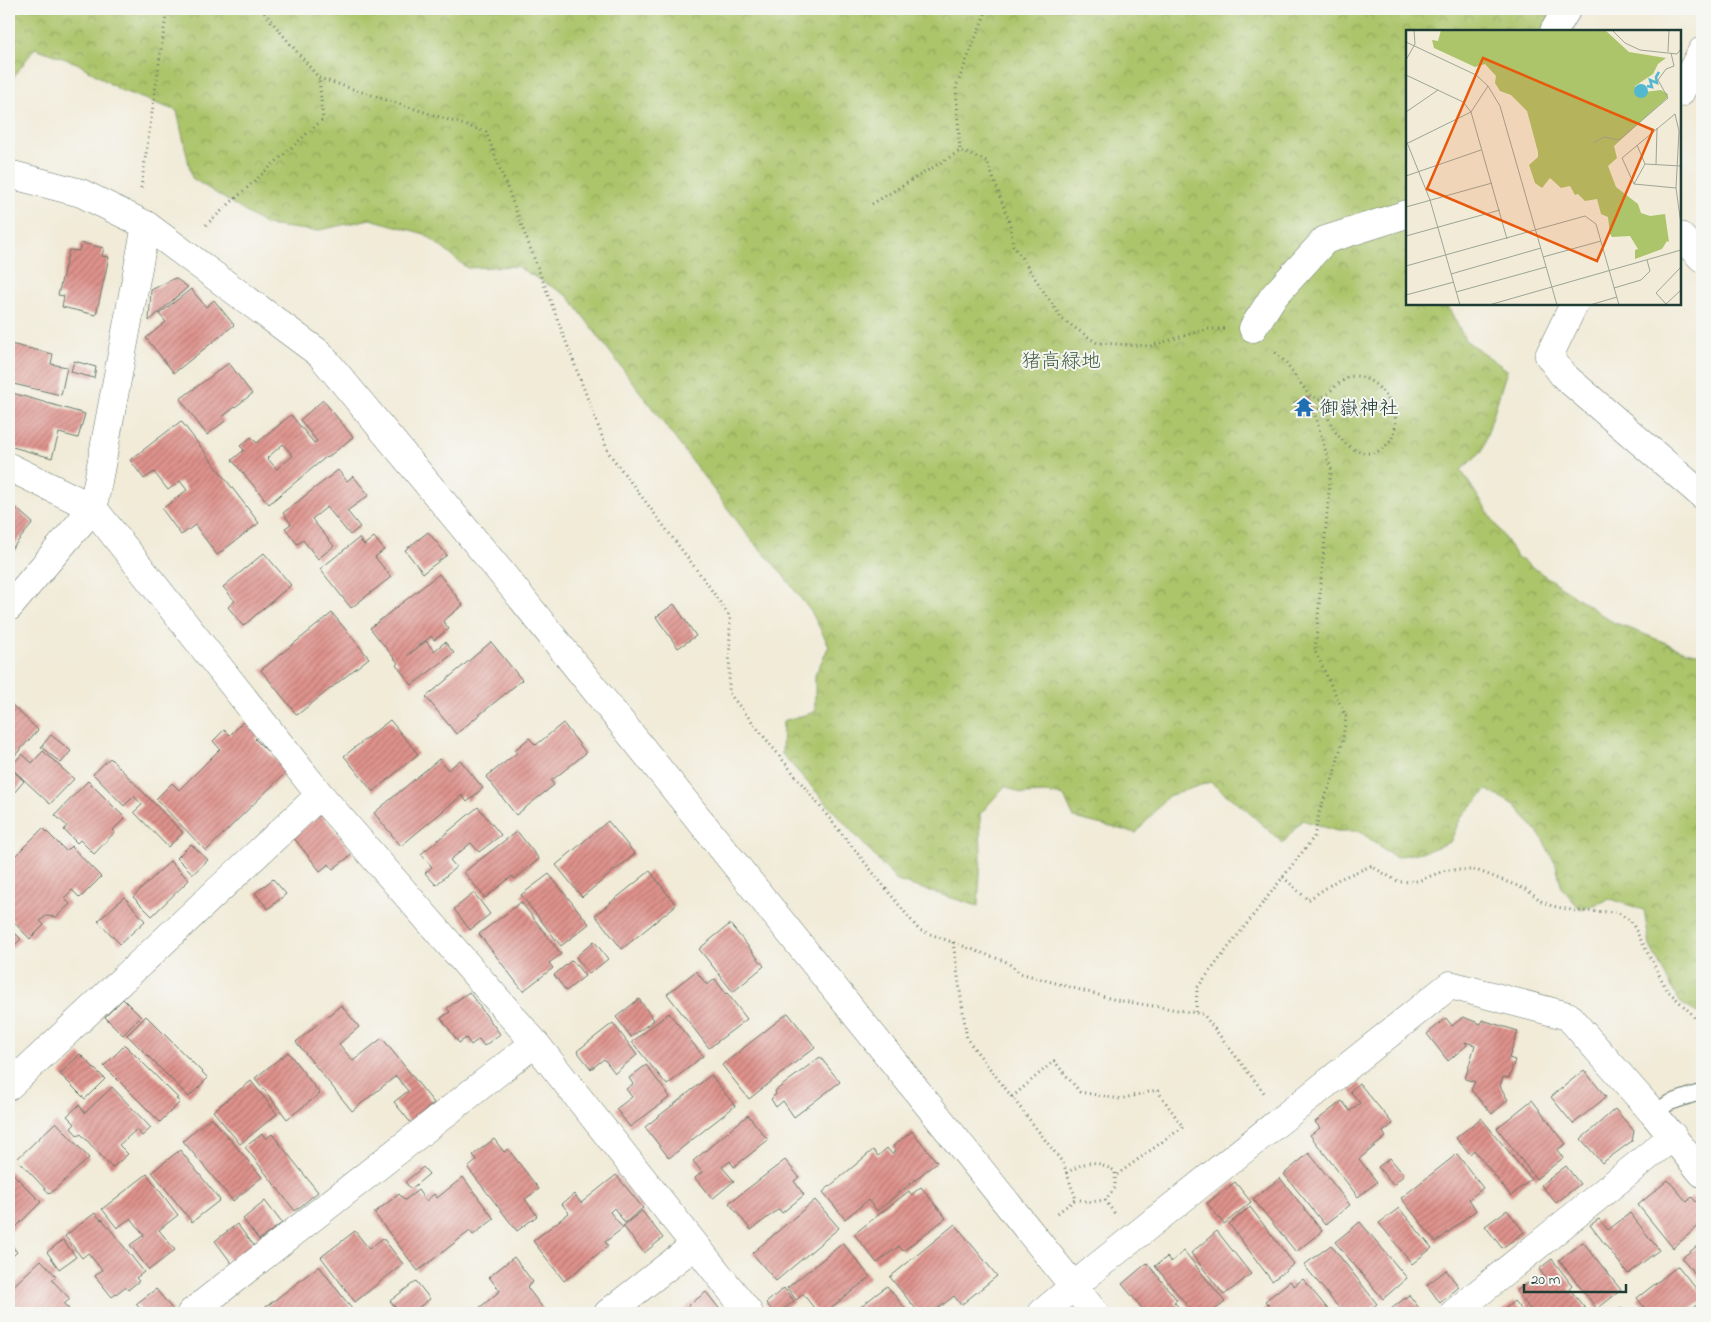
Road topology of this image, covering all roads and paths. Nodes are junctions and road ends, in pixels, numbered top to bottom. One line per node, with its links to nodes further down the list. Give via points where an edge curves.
1 (167, 9): 11 (path)
2 (261, 9): 7 (path)
3 (987, 9): 9 (path, via 956,87)
4 (1567, 9): 5 (street)
5 (1555, 30)
6 (1702, 51): 8 (street)
7 (319, 78): 15 (path, via 323,119); 26 (path, via 486,132 608,452 730,617 729,693 919,930)
8 (1681, 91)
9 (960, 151): 12 (path); 19 (path, via 987,161 1010,224 1013,245 1062,319 1097,343 1150,346 1207,329)
10 (9, 174): 14 (street, via 81,193)
11 (141, 188)
12 (872, 204)
13 (1406, 214): 19 (street, via 1325,240 1273,297)
14 (146, 225): 22 (street); 42 (street, via 320,354 499,570)
15 (206, 225)
16 (1681, 237): 17 (street)
17 (1702, 258)
18 (1574, 305): 21 (street, via 1549,356 1563,375)
19 (1252, 328): 25 (path, via 1285,362 1309,395 1320,399 1349,377 1367,379 1388,400 1396,423 1392,440 1385,448 1377,452 1363,452 1351,448 1340,437 1324,406 1314,412 1331,469 1315,651 1346,717 1342,744 1314,837)
20 (9, 467): 22 (street)
21 (1702, 495)
22 (93, 508): 23 (street); 24 (street)
23 (9, 607)
24 (320, 795): 29 (street); 30 (street)
25 (1283, 878): 27 (path, via 1197,988); 28 (path, via 1308,900 1339,879 1371,866 1399,882 1418,881 1446,870 1476,870 1528,890 1552,906 1576,911 1617,912 1631,921 1667,990 1692,1014)
26 (953, 942): 27 (path, via 1007,962 1020,972 1096,995); 32 (path, via 967,1039)
27 (1196, 1012): 34 (path, via 1203,1014)
28 (1702, 1030)
29 (534, 1043): 41 (street); 43 (street)
30 (9, 1086)
31 (1702, 1094): 33 (lane, via 1669,1103)
32 (1012, 1097): 37 (path, via 1063,1163); 38 (path, via 1054,1061 1080,1092 1120,1100 1157,1090 1183,1127)
33 (1653, 1112): 34 (street, via 1568,1016 1450,985); 35 (street)
34 (1283, 1119): 42 (street)
35 (1673, 1136): 36 (street); 48 (street)
36 (1702, 1172)
37 (1066, 1173): 38 (path, via 1083,1163 1098,1162 1115,1171); 39 (path)
38 (1115, 1176): 39 (path, via 1114,1188 1105,1200 1090,1202)
39 (1076, 1199): 40 (path)
40 (1051, 1217)
41 (694, 1245): 44 (street); 45 (street)
42 (1074, 1287): 46 (street); 47 (street)
43 (191, 1313)
44 (608, 1313)
45 (749, 1313)
46 (1042, 1313)
47 (1095, 1313)
48 (1454, 1313)

